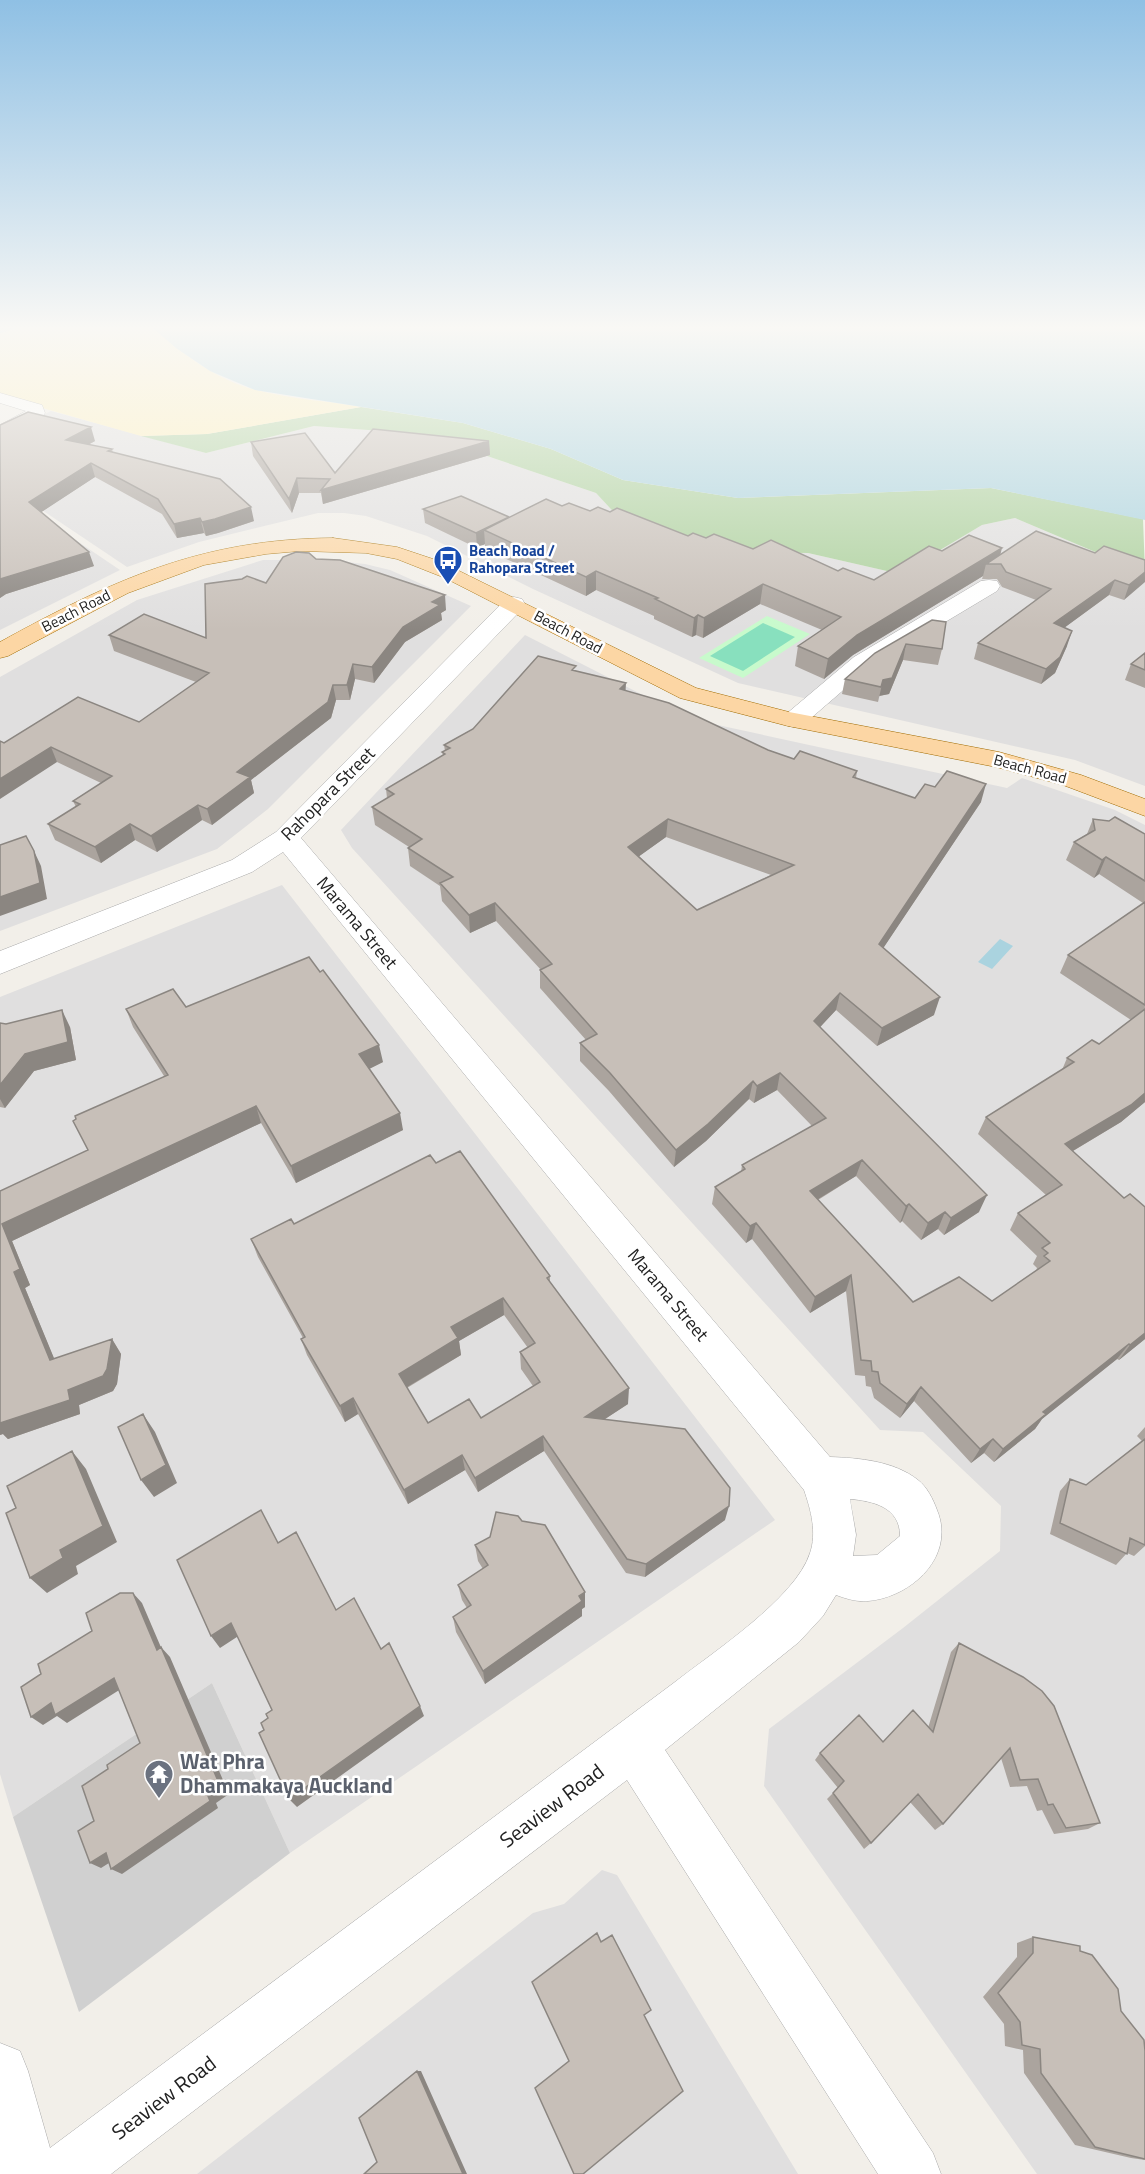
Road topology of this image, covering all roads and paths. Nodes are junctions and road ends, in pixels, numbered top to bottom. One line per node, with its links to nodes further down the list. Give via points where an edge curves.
1 (989, 586): 4 (street, via 862,663)
2 (514, 604): 3 (main road, Beach Road, via 396,553 334,546 266,548 203,559 139,580); 4 (main road, Beach Road, via 688,693); 6 (street, Rahopara Street)
3 (0, 651)
4 (794, 720): 5 (main road, Beach Road, via 999,760 1072,780)
5 (1145, 808)
6 (286, 838): 7 (street, Rahopara Street, via 242,866); 8 (street, Marama Street)
7 (0, 963)
8 (820, 1477): 9 (street, Marama Street, via 835,1521 834,1546); 9 (street, via 868,1479 899,1491 917,1510 921,1529 919,1548 900,1566 880,1576 862,1579)
9 (826, 1570): 10 (street, Marama Street, via 797,1611 774,1633)
10 (633, 1745): 13 (street, Seaview Road); 14 (street)
11 (0, 2071): 12 (street)
12 (28, 2174)
13 (63, 2174)
14 (912, 2174)

